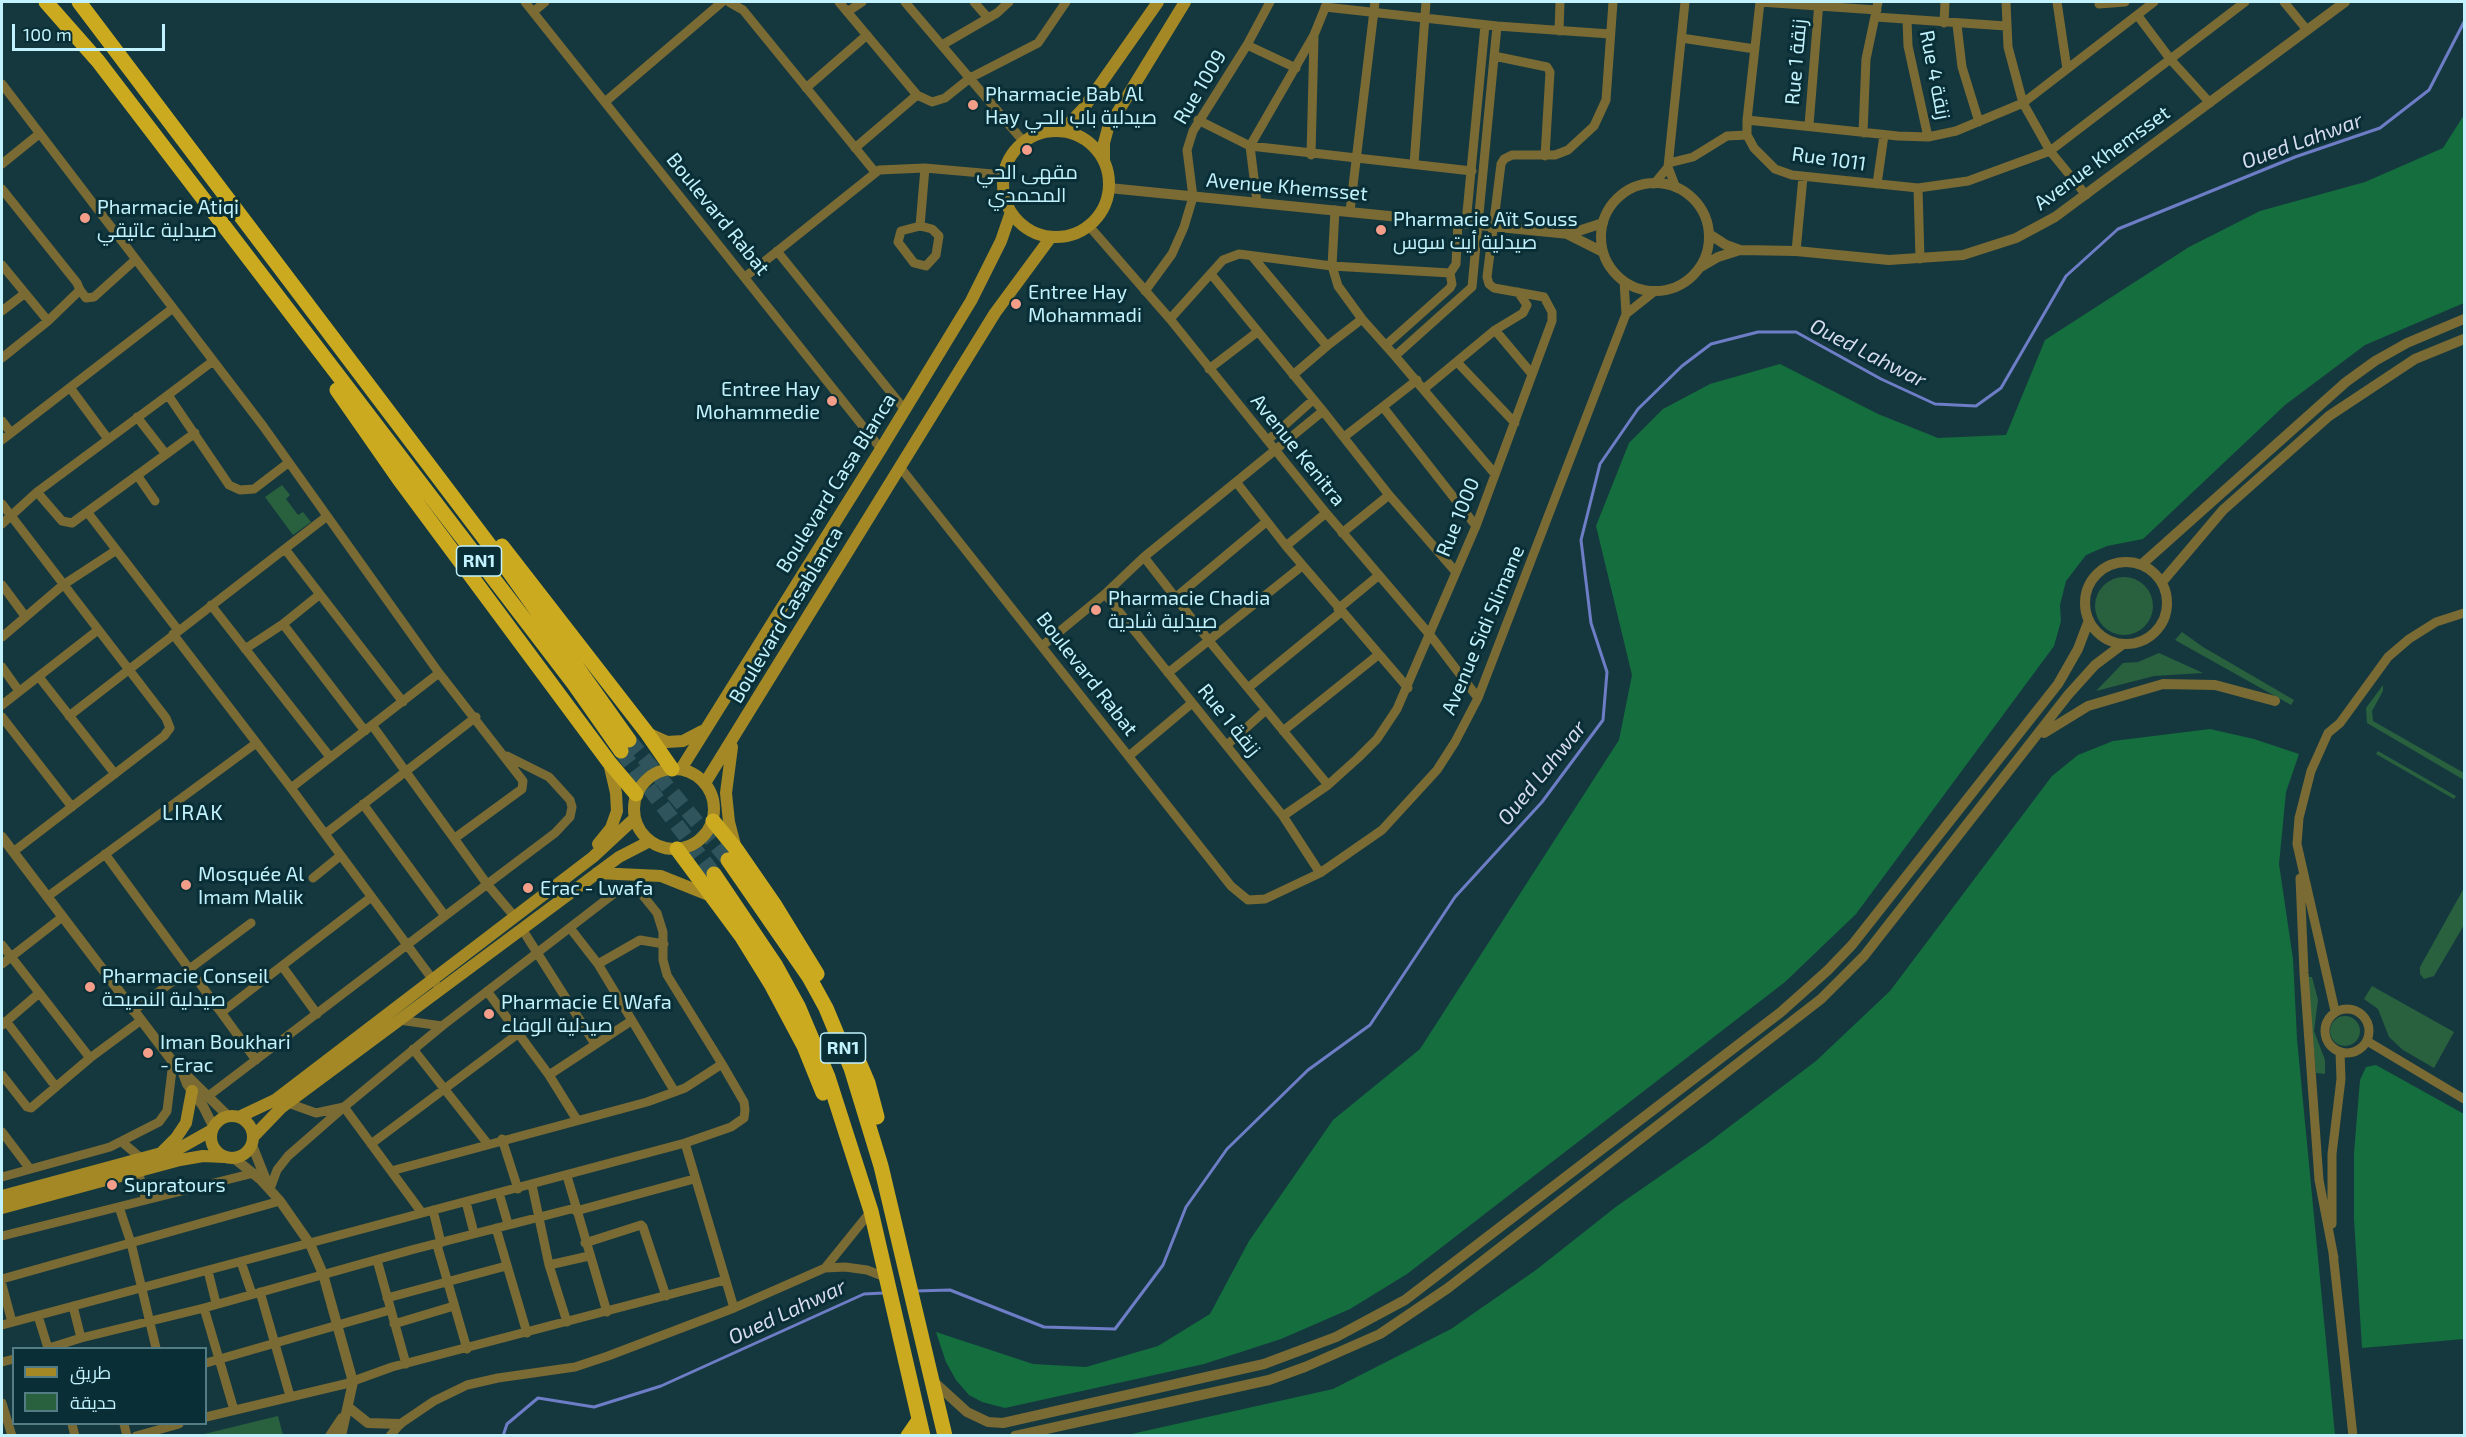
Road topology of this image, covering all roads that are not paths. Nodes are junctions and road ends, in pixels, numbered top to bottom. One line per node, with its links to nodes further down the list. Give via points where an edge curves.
1 (46, 2): 151 (highway, RN1, via 91,52)
2 (79, 2): 149 (highway, RN1)
3 (525, 2): 34 (street, Boulevard Rabat)
4 (545, 2): 34 (street)
5 (722, 2): 63 (street)
6 (729, 2): 61 (street, via 743,10)
7 (839, 2): 35 (street)
8 (862, 2): 35 (street)
9 (905, 2): 52 (street)
10 (974, 2): 38 (street)
11 (1009, 2): 38 (street)
12 (1066, 2): 59 (street, via 1038,43)
13 (1158, 2): 70 (main road, via 1083,109)
14 (1185, 2): 83 (main road, via 1108,128)
15 (1270, 2): 53 (street, Rue 1009)
16 (1375, 2): 36 (street)
17 (1426, 2): 39 (street)
18 (1560, 2): 47 (street)
19 (1613, 2): 48 (street)
20 (1685, 2): 51 (street)
21 (1760, 2): 31 (street); 54 (street)
22 (1945, 2): 41 (street)
23 (2006, 2): 45 (street)
24 (2057, 2): 58 (street)
25 (2125, 2): 32 (street)
26 (2154, 2): 37 (street)
27 (2245, 2): 56 (street, Rue 1011)
28 (2284, 2): 46 (street)
29 (2345, 2): 46 (street, Avenue Khemsset)
30 (1326, 4): 36 (street); 50 (street)
31 (1819, 4): 33 (street); 69 (street, Rue 1 زنقة)
32 (2099, 4)
33 (1877, 9): 40 (street); 71 (street, via 1866,59)
34 (533, 12): 63 (street, Boulevard Rabat)
35 (848, 12): 49 (street)
36 (1372, 13): 39 (street); 82 (street)
37 (2138, 16): 56 (street); 58 (street)
38 (988, 18): 52 (street)
39 (1424, 18): 42 (street); 85 (street)
40 (1907, 19): 41 (street); 75 (street, Rue 4 زنقة, via 1908,46)
41 (1944, 23): 43 (street)
42 (1485, 25): 44 (street); 88 (street)
43 (1957, 25): 45 (street); 68 (street, via 1962,67)
44 (1497, 26): 47 (street); 55 (street)
45 (2006, 26): 64 (street, via 2010,60)
46 (2307, 30): 65 (street, Avenue Khemsset)
47 (1559, 31): 48 (street)
48 (1610, 34): 81 (street, via 1602,113 1580,141 1568,150)
49 (867, 35): 61 (street); 62 (street)
50 (1314, 35): 57 (street); 80 (street)
51 (1681, 38): 54 (street); 86 (street)
52 (942, 45): 59 (street)
53 (1246, 45): 57 (street); 66 (street, Rue 1009)
54 (1755, 49): 67 (street)
55 (1494, 56): 81 (street, via 1547,67 1550,72); 106 (street)
56 (2171, 60): 65 (street); 79 (street, Rue 1011)
57 (1296, 68): 77 (street)
58 (2067, 69): 64 (street)
59 (970, 78): 62 (street, via 938,100 927,102); 76 (street)
60 (2, 84): 72 (street)
61 (806, 88): 78 (street)
62 (916, 93): 78 (street)
63 (605, 102): 126 (street, Boulevard Rabat)
64 (2023, 103): 68 (street); 79 (street)
65 (2210, 103): 98 (street, Avenue Khemsset)
66 (1198, 120): 77 (street); 99 (street, Rue 1009, via 1187,150)
67 (1747, 120): 69 (street); 73 (street)
68 (1979, 122): 75 (street)
69 (1809, 125): 71 (street)
70 (1062, 131): 76 (main road, via 1038,134); 83 (main road, via 1079,136)
71 (1863, 133): 74 (street)
72 (39, 135): 84 (street); 120 (street)
73 (1747, 135): 86 (street, via 1727,136 1693,157); 91 (street, Rue 1011, via 1775,169)
74 (1884, 135): 75 (street); 93 (street)
75 (1928, 137)
76 (1023, 141): 90 (main road)
77 (1250, 146): 80 (street); 101 (street)
78 (855, 148): 89 (street)
79 (2050, 151): 96 (street, Rue 1011, via 1968,181); 98 (street)
80 (1311, 155): 82 (street)
81 (1545, 156): 110 (street, via 1512,155 1504,159 1498,177)
82 (1356, 160): 85 (street); 104 (street)
83 (1104, 161): 94 (main road)
84 (2, 164)
85 (1414, 164): 88 (street)
86 (1669, 165): 92 (street); 95 (street)
87 (925, 168): 89 (street, via 886,168); 90 (street); 108 (street)
88 (1472, 171): 106 (street)
89 (875, 172): 115 (street)
90 (1004, 175): 105 (main road)
91 (1803, 177): 93 (street, Rue 1011); 116 (street)
92 (1654, 184): 95 (street); 107 (street, via 1630,189 1615,201)
93 (1877, 184): 96 (street, Rue 1011)
94 (1109, 188): 99 (street, Avenue Khemsset); 109 (main road, via 1103,209)
95 (1676, 188): 112 (street, via 1702,209)
96 (1918, 188): 119 (street)
97 (2, 189): 100 (street)
98 (2086, 195): 119 (street, Avenue Khemsset, via 2016,238 1963,255)
99 (1193, 197): 101 (street, Avenue Khemsset); 129 (street, via 1172,254)
100 (10, 201): 102 (street); 128 (street)
101 (1257, 202): 103 (street, Avenue Khemsset)
102 (2, 208)
103 (1335, 210): 104 (street, Avenue Khemsset); 122 (street)
104 (1350, 211): 106 (street, Avenue Khemsset)
105 (1011, 212): 113 (main road, via 1022,224); 160 (main road, Boulevard Casa Blanca, via 971,301)
106 (1467, 223): 110 (street, Avenue Khemsset); 124 (street); 145 (street, via 1472,287)
107 (1603, 223): 111 (street, Avenue Khemsset); 117 (street)
108 (920, 226): 108 (street, via 901,231 898,242 914,263 926,266 936,255 939,236)
109 (1089, 226): 113 (main road, via 1071,235); 129 (street, Avenue Kenitra)
110 (1494, 226): 111 (street, Avenue Khemsset); 131 (street, Rue 1000, via 1489,284)
111 (1569, 234): 117 (street, Avenue Khemsset)
112 (1709, 234): 114 (street, Avenue Khemsset); 123 (street, via 1706,255)
113 (1051, 237): 175 (main road, via 995,313)
114 (1740, 250): 116 (street, Avenue Khemsset); 123 (street, Avenue Khemsset)
115 (777, 251): 126 (street); 160 (street)
116 (1796, 251): 119 (street, Avenue Khemsset, via 1879,260)
117 (1603, 252): 127 (street, via 1609,266)
118 (1252, 256): 122 (street); 125 (street, via 1230,256); 144 (street)
119 (1920, 259)
120 (135, 260): 128 (street, via 94,297 86,298); 133 (street)
121 (2, 266): 132 (street)
122 (1332, 266): 124 (street); 137 (street, via 1338,286)
123 (1699, 268): 130 (street, via 1685,282 1669,290)
124 (1450, 273): 143 (street, via 1450,288)
125 (1211, 274): 136 (street); 141 (street)
126 (745, 277): 171 (street, Boulevard Rabat)
127 (1624, 281): 130 (street); 135 (street, Avenue Sidi Slimane)
128 (80, 290): 139 (street)
129 (1145, 291): 136 (street, Avenue Kenitra)
130 (1654, 291): 135 (street, Avenue Sidi Slimane)
131 (1518, 292): 140 (street, via 1526,310); 152 (street, Rue 1000, via 1544,297 1552,312)
132 (24, 294): 134 (street); 139 (street)
133 (173, 308): 147 (street); 156 (street)
134 (2, 311)
135 (1626, 314): 228 (street, Avenue Sidi Slimane)
136 (1170, 319): 150 (street, Avenue Kenitra)
137 (1362, 319): 143 (street); 144 (street)
138 (2464, 319): 195 (street, via 2407,344 2346,382)
139 (48, 321): 146 (street)
140 (1495, 330): 148 (street); 152 (street)
141 (1257, 333): 150 (street); 153 (street)
142 (2464, 339): 199 (street, via 2415,359 2329,416 2223,510)
143 (1386, 345): 145 (street)
144 (1327, 346): 153 (street)
145 (1395, 356): 154 (street)
146 (2, 358)
147 (213, 361): 157 (street); 174 (street)
148 (1457, 362): 155 (street); 164 (street)
149 (353, 366): 151 (highway, RN1, via 500,559 625,745); 240 (highway, via 364,372 440,465)
150 (1209, 369): 170 (street, Avenue Kenitra)
151 (335, 372): 248 (highway, via 338,392 399,479)
152 (1532, 374): 164 (street, Rue 1000)
153 (1293, 375): 158 (street)
154 (1417, 380): 155 (street); 159 (street)
155 (1425, 388): 176 (street)
156 (71, 389): 165 (street); 168 (street)
157 (168, 395): 162 (street); 166 (street)
158 (1313, 400): 161 (street); 170 (street)
159 (1383, 407): 167 (street); 189 (street)
160 (905, 410): 171 (main road, Boulevard Casa Blanca)
161 (1323, 411): 167 (street); 172 (street)
162 (137, 417): 168 (street); 173 (street)
163 (2, 421): 165 (street)
164 (1515, 423): 176 (street, Rue 1000)
165 (11, 433): 169 (street)
166 (195, 433): 173 (street); 174 (street, via 229,485 240,490 255,489)
167 (1344, 437): 180 (street)
168 (108, 439): 179 (street)
169 (2, 440)
170 (1268, 440): 172 (street, Avenue Kenitra)
171 (881, 449): 238 (main road, Boulevard Casa Blanca)
172 (1276, 450): 178 (street); 184 (street, Avenue Kenitra)
173 (165, 453): 177 (street)
174 (288, 463): 186 (street)
175 (900, 467): 217 (street, Boulevard Rabat); 241 (main road, Boulevard Casablanca)
176 (1495, 474): 189 (street, Rue 1000)
177 (137, 475): 181 (street); 183 (street)
178 (1237, 483): 187 (street); 194 (street)
179 (38, 492): 183 (street, via 65,522); 185 (street)
180 (1389, 495): 190 (street); 197 (street)
181 (155, 501)
182 (2, 504): 185 (street)
183 (88, 513): 193 (street)
184 (1326, 513): 190 (street, Avenue Kenitra); 191 (street)
185 (11, 517): 188 (street); 201 (street)
186 (326, 517): 192 (street); 222 (street)
187 (1266, 522): 191 (street); 204 (street)
188 (2, 524)
189 (1476, 525): 197 (street, Rue 1000)
190 (1342, 533): 198 (street, Avenue Kenitra)
191 (1286, 546): 196 (street)
192 (285, 549): 203 (street); 205 (street)
193 (115, 551): 201 (street); 212 (street)
194 (1144, 557): 202 (street); 204 (street)
195 (2141, 565): 199 (street); 209 (street, via 2118,563 2095,576 2085,600)
196 (1302, 566): 206 (street); 215 (street)
197 (1455, 571): 213 (street, Rue 1000)
198 (1378, 576): 206 (street); 213 (street, Avenue Kenitra)
199 (2162, 582): 216 (street, via 2167,600 2159,628 2144,640)
200 (2, 585): 208 (street)
201 (63, 585): 208 (street); 211 (street)
202 (1105, 594): 217 (street); 223 (street, Rue 1 زنقة)
203 (319, 595): 210 (street); 230 (street)
204 (1174, 598): 215 (street)
205 (211, 605): 212 (street); 218 (street)
206 (1340, 610): 219 (street); 225 (street)
207 (2464, 613): 271 (street, via 2436,622 2388,657 2340,723 2328,733 2311,771 2296,832)
208 (25, 616): 214 (street)
209 (2089, 620): 216 (street, via 2104,638); 414 (street, via 2058,684 1852,945 1828,970 1781,1012 1405,1300 1336,1337 1264,1364 1003,1423 988,1422 967,1412)
210 (283, 624): 218 (street); 237 (street)
211 (98, 630): 221 (street); 224 (street)
212 (175, 632): 221 (street); 242 (street)
213 (1430, 635): 226 (street, Rue 1000); 228 (street, Avenue Kenitra)
214 (2, 637)
215 (1209, 642): 223 (street); 225 (street)
216 (2123, 644): 244 (street, via 2087,673)
217 (1042, 646): 246 (street, Boulevard Rabat)
218 (245, 649): 247 (street)
219 (1378, 655): 226 (street); 239 (street)
220 (2, 667): 227 (street)
221 (128, 669): 234 (street); 251 (street, via 170,728)
222 (439, 673): 230 (street); 236 (street)
223 (1168, 674): 231 (street, Rue 1 زنقة)
224 (39, 676): 227 (street); 234 (street)
225 (1248, 688): 233 (street)
226 (1408, 688): 253 (street, Rue 1000, via 1377,739)
227 (20, 691): 232 (street)
228 (1478, 698): 273 (street, Avenue Sidi Slimane, via 1437,770 1398,814 1382,830)
229 (2275, 701): 244 (street, via 2215,685 2163,684 2088,706 2053,726)
230 (403, 702): 237 (street)
231 (1192, 703): 243 (street, Rue 1 زنقة); 246 (street)
232 (2, 705)
233 (1266, 710): 239 (street); 243 (street)
234 (69, 716): 251 (street)
235 (2, 717): 257 (street)
236 (476, 717): 245 (street); 250 (street)
237 (369, 728): 247 (street); 250 (street)
238 (705, 728): 240 (main road, via 694,738 683,741 667,742); 249 (main road, Boulevard Casa Blanca)
239 (1283, 731): 253 (street)
240 (647, 733): 249 (highway)
241 (736, 735): 252 (main road, Boulevard Casablanca); 268 (main road, via 729,757 726,793)
242 (255, 744): 254 (street); 267 (street)
243 (1227, 745): 258 (street, Rue 1 زنقة)
244 (2028, 747): 432 (street, via 1864,956 1821,999 1414,1312 1343,1352 1269,1380)
245 (503, 754): 263 (street, via 524,788); 276 (street, via 549,777 570,800 572,812 555,833)
246 (1129, 756): 280 (street, Boulevard Rabat, via 1231,886)
247 (330, 757): 254 (street)
248 (609, 762): 255 (highway); 270 (main road, via 617,811)
249 (676, 769): 252 (main road, via 690,772); 255 (main road, via 650,776)
250 (405, 771): 256 (street); 263 (street)
251 (115, 774): 257 (street)
252 (705, 783): 260 (main road, via 715,808)
253 (1328, 785): 258 (street, Rue 1000)
254 (291, 788): 261 (street)
255 (636, 794): 259 (main road)
256 (363, 804): 261 (street); 281 (street)
257 (72, 807): 266 (street)
258 (1283, 816): 273 (street, Rue 1 زنقة)
259 (635, 818): 264 (main road); 270 (main road)
260 (713, 821): 265 (main road, via 699,840); 268 (highway)
261 (325, 834): 269 (street)
262 (2, 837): 266 (street)
263 (455, 838): 276 (street)
264 (650, 841): 265 (main road, via 663,848); 272 (main road)
265 (677, 849): 279 (highway)
266 (13, 852): 277 (street)
267 (105, 854): 277 (street); 295 (street)
268 (732, 855): 414 (highway, via 808,955 868,1083 894,1193 892,1211)
269 (340, 856): 275 (street); 278 (street)
270 (593, 857): 282 (main road)
271 (2301, 860): 301 (street); 373 (street, via 2301,931 2319,1180)
272 (597, 873): 279 (main road, via 661,876); 286 (main road)
273 (1320, 873): 280 (street, Avenue Sidi Slimane, via 1278,895)
274 (714, 874): 361 (highway, RN1, via 798,1006 832,1087)
275 (313, 878)
276 (487, 884): 281 (street); 282 (street)
277 (47, 897): 283 (street)
278 (370, 898): 289 (street); 294 (street)
279 (715, 898): 361 (highway, via 786,1010 820,1083 858,1194)
280 (1248, 900)
281 (446, 916): 289 (street)
282 (514, 916): 296 (main road)
283 (61, 918): 291 (street); 300 (street)
284 (251, 923): 295 (street)
285 (570, 928): 287 (street, via 620,889 628,888 640,892 653,906 662,926); 290 (street); 293 (street)
286 (522, 929): 290 (street); 297 (main road)
287 (664, 944): 293 (street, via 640,940); 317 (street, via 664,968 671,984)
288 (2, 945): 291 (street)
289 (408, 945): 296 (street); 303 (street)
290 (538, 953): 298 (street); 311 (street)
291 (12, 957): 292 (street); 299 (street)
292 (2, 964)
293 (598, 964): 306 (street)
294 (282, 966): 302 (street); 303 (street)
295 (189, 971): 300 (street); 302 (street)
296 (431, 978): 297 (street); 329 (main road, via 275,1100)
297 (440, 990): 304 (main road)
298 (487, 991): 308 (street); 309 (street)
299 (38, 994): 307 (street); 314 (street)
300 (133, 1011): 305 (street)
301 (2335, 1011): 310 (street, via 2354,1009 2364,1017 2369,1029); 313 (street, via 2326,1021 2324,1033 2329,1045)
302 (222, 1012): 315 (street)
303 (317, 1014): 315 (street)
304 (399, 1020): 308 (street); 327 (main road)
305 (140, 1021): 314 (street); 316 (street)
306 (631, 1021): 311 (street); 324 (street)
307 (4, 1023): 321 (street)
308 (442, 1026): 312 (street)
309 (519, 1033): 320 (street); 322 (street)
310 (2367, 1041): 313 (street, via 2352,1053); 326 (street)
311 (595, 1044): 320 (street)
312 (414, 1049): 322 (street); 328 (street)
313 (2340, 1052): 373 (street, via 2341,1079 2332,1154)
314 (90, 1058): 321 (street)
315 (256, 1060): 325 (street)
316 (173, 1062): 318 (street); 335 (street, via 164,1117)
317 (722, 1064): 324 (street); 338 (street, via 744,1102 744,1118 731,1127)
318 (183, 1073): 323 (street); 325 (street)
319 (2, 1075): 321 (street, via 29,1108)
320 (549, 1075): 330 (street)
321 (56, 1087)
322 (445, 1088): 336 (street); 337 (street)
323 (192, 1091): 331 (street); 339 (main road, via 186,1123)
324 (675, 1092): 330 (street)
325 (207, 1097): 329 (street)
326 (2464, 1099)
327 (288, 1103): 328 (street, via 316,1113); 334 (main road)
328 (344, 1107): 336 (street); 350 (street, via 288,1156)
329 (234, 1117): 331 (main road); 334 (main road, via 248,1124)
330 (577, 1120): 333 (street)
331 (212, 1128): 339 (main road, via 187,1146); 340 (main road, via 212,1146)
332 (2, 1132): 342 (street)
333 (502, 1139): 337 (street); 351 (street)
334 (252, 1141): 340 (main road, via 245,1154); 350 (street)
335 (122, 1142): 341 (street); 342 (street)
336 (370, 1143): 344 (street)
337 (487, 1143): 344 (street)
338 (685, 1143): 346 (street); 348 (street)
339 (161, 1154): 341 (main road)
340 (230, 1158): 343 (main road, via 192,1157); 345 (street)
341 (142, 1159): 353 (main road)
342 (30, 1169): 347 (street)
343 (138, 1171): 354 (street); 358 (main road)
344 (391, 1171): 362 (street)
345 (254, 1173): 350 (street); 354 (street)
346 (567, 1176): 349 (street); 360 (street)
347 (2, 1177)
348 (694, 1179): 360 (street); 382 (street)
349 (532, 1185): 351 (street); 363 (street)
350 (270, 1189): 355 (street)
351 (518, 1189): 352 (street)
352 (499, 1194): 356 (street); 364 (street)
353 (2, 1196)
354 (146, 1200): 357 (street)
355 (280, 1201): 368 (street); 370 (street)
356 (466, 1202): 359 (street); 366 (street)
357 (119, 1207): 367 (street); 368 (street)
358 (2, 1208)
359 (433, 1210): 362 (street); 371 (street)
360 (576, 1210): 363 (street); 369 (street)
361 (871, 1211): 378 (street); 384 (highway, RN1)
362 (422, 1213): 370 (street)
363 (541, 1217): 364 (street); 376 (street)
364 (508, 1224): 365 (street)
365 (496, 1228): 366 (street); 377 (street)
366 (474, 1233): 371 (street)
367 (2, 1236)
368 (131, 1243): 381 (street); 386 (street)
369 (585, 1243): 372 (street); 388 (street, via 640,1225)
370 (310, 1244): 375 (street); 380 (street)
371 (439, 1244): 374 (street); 383 (street)
372 (589, 1256): 376 (street); 396 (street)
373 (2334, 1258): 433 (street)
374 (377, 1260): 380 (street); 389 (street)
375 (242, 1262): 379 (street); 387 (street)
376 (549, 1265): 400 (street)
377 (506, 1266): 383 (street); 404 (street)
378 (825, 1268): 384 (street, via 867,1270); 394 (street)
379 (208, 1271): 386 (street); 390 (street)
380 (323, 1274): 387 (street); 401 (street)
381 (2, 1279)
382 (725, 1280): 388 (street); 394 (street)
383 (447, 1281): 389 (street); 392 (street)
384 (886, 1282): 424 (highway, RN1)
385 (2, 1285): 399 (street)
386 (142, 1288): 391 (street); 398 (street)
387 (256, 1293): 390 (street); 406 (street)
388 (666, 1296): 396 (street)
389 (387, 1298): 395 (street)
390 (216, 1303): 393 (street)
391 (73, 1306): 397 (street); 405 (street)
392 (454, 1306): 402 (street); 410 (street)
393 (204, 1308): 398 (street); 411 (street)
394 (734, 1308): 422 (street, via 575,1367 467,1385)
395 (390, 1310): 401 (street); 402 (street)
396 (607, 1312): 400 (street)
397 (38, 1316): 399 (street); 407 (street)
398 (148, 1320): 405 (street); 409 (street)
399 (12, 1322): 403 (street)
400 (567, 1322): 404 (street)
401 (338, 1324): 406 (street); 415 (street)
402 (394, 1324): 413 (street)
403 (2, 1325)
404 (527, 1333): 410 (street)
405 (81, 1338): 408 (street)
406 (276, 1344): 411 (street); 416 (street)
407 (49, 1347)
408 (52, 1347)
409 (156, 1347)
410 (466, 1348): 413 (street)
411 (219, 1359): 412 (street); 419 (street)
412 (207, 1363)
413 (406, 1364): 415 (street)
414 (931, 1378): 431 (highway)
415 (353, 1382): 416 (street); 418 (street)
416 (290, 1396): 419 (street)
417 (2, 1403): 420 (street)
418 (348, 1409): 422 (street, via 368,1423); 427 (street); 428 (street)
419 (234, 1410): 421 (street)
420 (7, 1415): 425 (street)
421 (207, 1417)
422 (400, 1424): 429 (street)
423 (174, 1425): 426 (street)
424 (921, 1428): 430 (highway)
425 (12, 1436)
426 (136, 1436)
427 (330, 1436)
428 (341, 1436)
429 (390, 1436)
430 (908, 1436)
431 (945, 1436)
432 (1015, 1436)
433 (2353, 1436)

